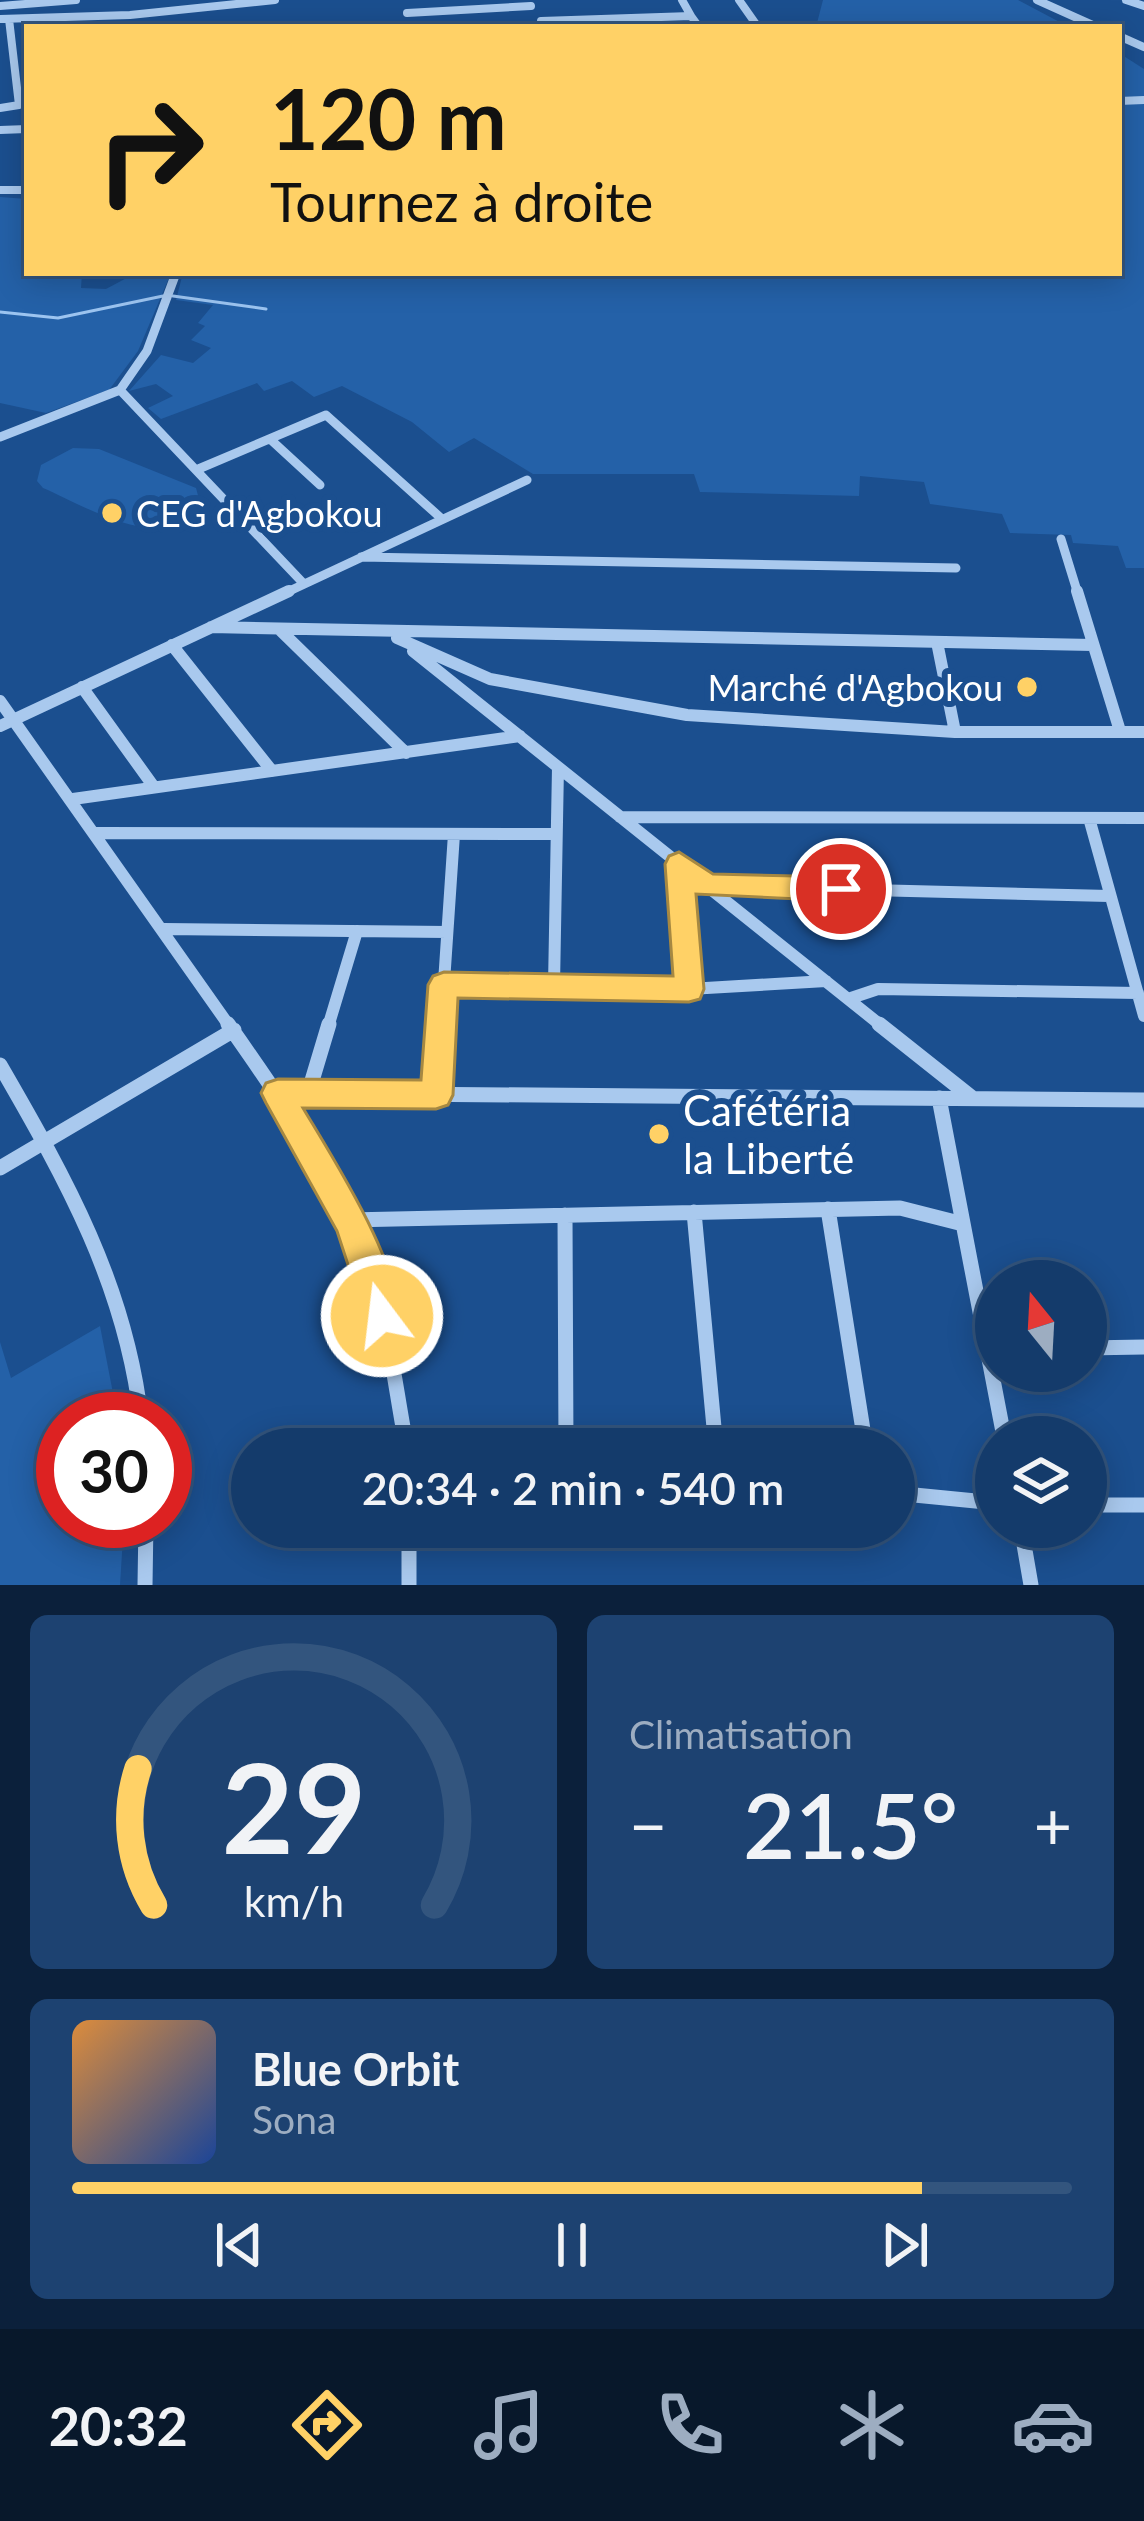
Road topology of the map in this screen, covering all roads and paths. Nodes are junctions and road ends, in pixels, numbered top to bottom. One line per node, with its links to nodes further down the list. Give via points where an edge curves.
1 (76, 0): 9 (street)
2 (275, 0): 8 (street)
3 (395, 0): 11 (street)
4 (683, 0): 13 (street)
5 (1037, 0): 21 (street)
6 (1126, 0): 10 (street)
7 (529, 3): 11 (street); 18 (street)
8 (194, 4): 12 (street)
9 (0, 6)
10 (1144, 6)
11 (407, 13): 17 (street)
12 (130, 15): 15 (street); 16 (street)
13 (691, 16): 19 (street); 20 (street)
14 (4, 19): 15 (street); 22 (street, via 19,105)
15 (70, 23)
16 (140, 24)
17 (413, 24)
18 (542, 24): 19 (street)
19 (591, 24)
20 (697, 24)
21 (1090, 24)
22 (0, 108)
23 (175, 276): 24 (street, via 147,351)
24 (120, 390): 25 (street); 27 (street)
25 (0, 437)
26 (270, 439): 27 (street); 29 (street); 30 (street, via 326,415)
27 (196, 470): 34 (street)
28 (527, 480): 30 (street)
29 (320, 485)
30 (442, 520): 32 (street)
31 (1060, 539): 40 (street)
32 (361, 557): 33 (street); 34 (street)
33 (956, 568)
34 (304, 584): 35 (street)
35 (211, 627): 36 (street); 39 (street)
36 (279, 629): 37 (street); 48 (street)
37 (393, 634): 38 (street); 45 (street, via 490,679 687,715); 47 (street)
38 (937, 642): 40 (street); 45 (street)
39 (172, 645): 41 (street); 50 (street)
40 (1093, 645): 44 (street)
41 (82, 687): 43 (street); 51 (street)
42 (0, 701): 43 (street)
43 (7, 722): 52 (street)
44 (1120, 731): 45 (street); 46 (street)
45 (955, 732)
46 (1144, 732)
47 (520, 736): 48 (street); 49 (street)
48 (406, 753): 50 (street)
49 (558, 767): 53 (street); 58 (street)
50 (272, 771): 51 (street)
51 (154, 787): 52 (street)
52 (74, 799): 56 (street)
53 (620, 817): 54 (street); 59 (street)
54 (1089, 818): 55 (street); 61 (street)
55 (1144, 818)
56 (97, 833): 57 (street); 62 (street)
57 (454, 834): 58 (street); 64 (street)
58 (554, 834): 67 (street)
59 (679, 864): 60 (street); 68 (street)
60 (706, 886): 61 (street); 65 (street)
61 (1109, 896): 69 (street)
62 (164, 929): 63 (street); 72 (street)
63 (357, 931): 64 (street); 75 (street)
64 (447, 932): 66 (street)
65 (826, 981): 68 (street); 70 (street)
66 (444, 985): 67 (street); 76 (street)
67 (554, 986): 68 (street)
68 (689, 989)
69 (1138, 994): 70 (street, via 878,989); 71 (street)
70 (848, 999): 77 (street)
71 (1144, 1016)
72 (234, 1030): 74 (street); 80 (street)
73 (0, 1065): 80 (street)
74 (278, 1093): 75 (street); 85 (street)
75 (308, 1094): 76 (street)
76 (436, 1095): 78 (street)
77 (970, 1097): 78 (street); 79 (street)
78 (939, 1098): 86 (street)
79 (1144, 1100)
80 (44, 1142): 81 (street); 90 (street, via 103,1251 132,1339)
81 (0, 1168)
82 (828, 1209): 83 (street); 86 (street, via 900,1208); 94 (street)
83 (694, 1212): 84 (street); 93 (street)
84 (565, 1215): 85 (street); 92 (street)
85 (350, 1220): 91 (street, via 376,1292)
86 (963, 1224): 87 (street)
87 (975, 1275)
88 (1144, 1347): 89 (street)
89 (1107, 1348)
90 (138, 1392)
91 (403, 1428)
92 (566, 1428)
93 (714, 1428)
94 (863, 1428)
95 (915, 1495): 96 (street)
96 (975, 1501)
97 (1107, 1505): 98 (street)
98 (1144, 1505)
99 (146, 1548): 102 (street)
100 (409, 1548): 103 (street)
101 (1025, 1548): 104 (street)
102 (145, 1585)
103 (410, 1585)
104 (1031, 1585)

